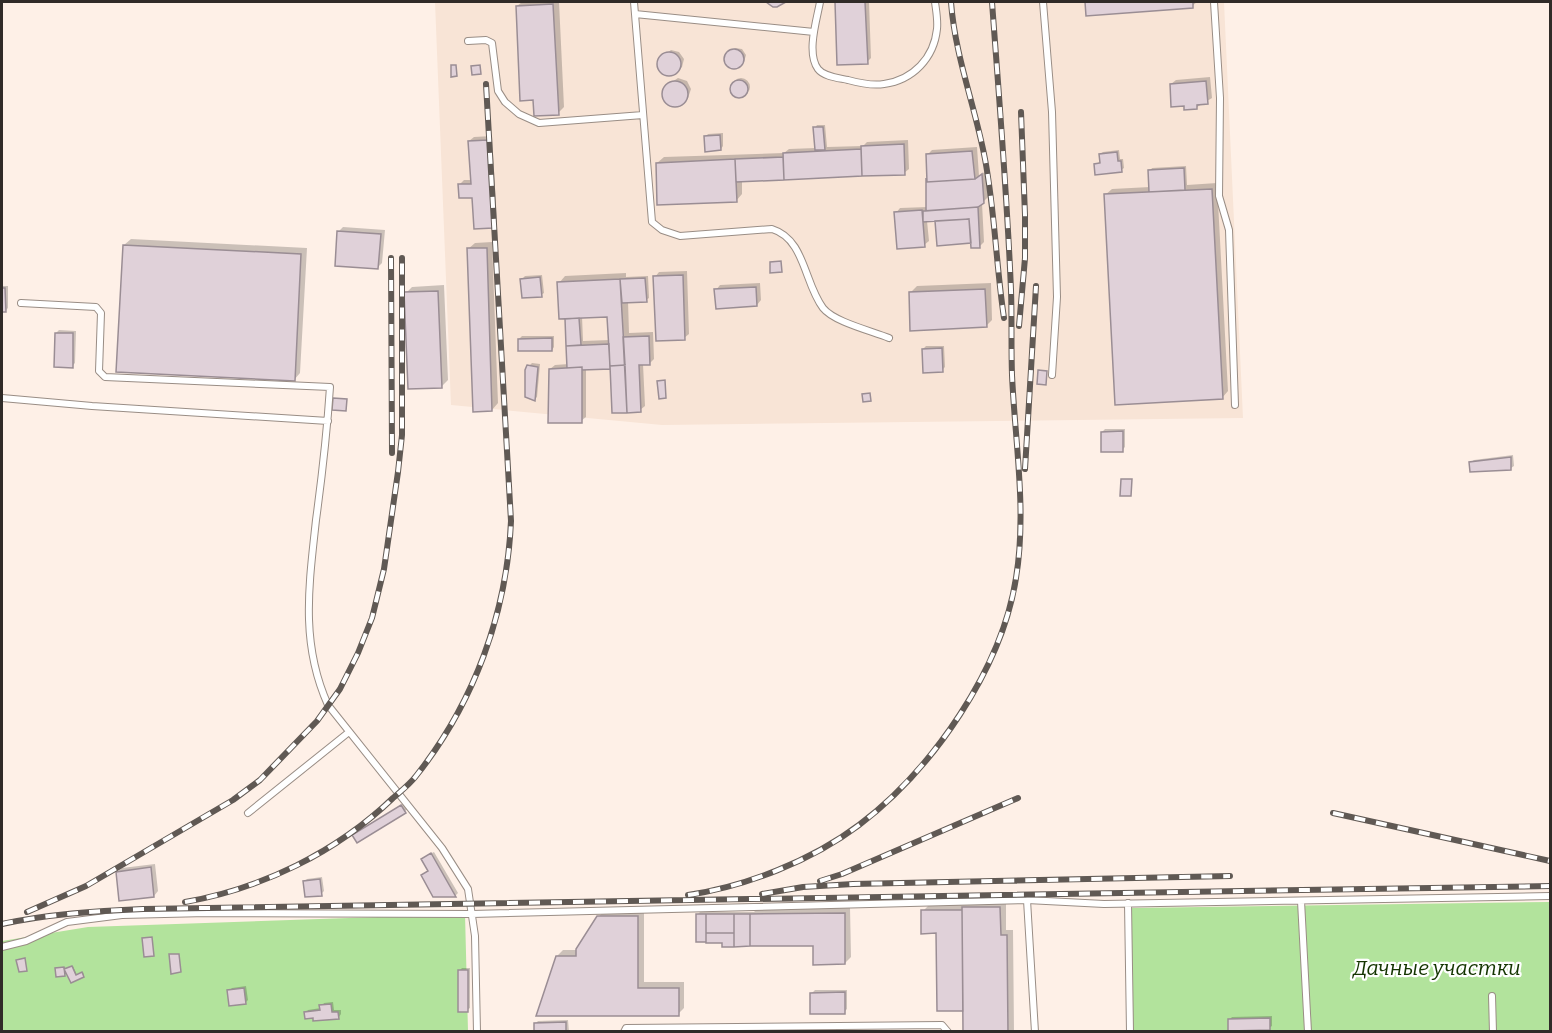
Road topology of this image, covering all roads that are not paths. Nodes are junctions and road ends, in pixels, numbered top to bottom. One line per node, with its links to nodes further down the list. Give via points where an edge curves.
1 (634, 2): 6 (lane)
2 (820, 2): 7 (lane)
3 (935, 2): 7 (lane, via 937,29 929,57 916,72 885,84 828,76 818,69 813,51)
4 (1043, 2): 12 (lane, via 1052,112 1057,297)
5 (1214, 2): 14 (lane, via 1220,98 1220,195 1229,230)
6 (635, 14): 7 (lane); 9 (lane)
7 (814, 32)
8 (468, 41): 9 (lane, via 486,40 492,44 498,91 512,108 529,119 539,123)
9 (643, 115): 11 (lane, via 652,222 680,236 781,231 792,241 822,307 831,316)
10 (21, 303): 15 (lane, via 96,307 101,313 99,370 105,377 330,387)
11 (889, 338)
12 (1052, 375)
13 (2, 398): 15 (lane)
14 (1235, 405)
15 (328, 422): 16 (lane, via 308,592 308,633 318,682 328,705)
16 (350, 732): 17 (lane); 22 (lane, via 448,856 468,889)
17 (248, 813)
18 (1551, 896): 20 (lane)
19 (1027, 900): 21 (lane); 22 (lane); 28 (lane)
20 (1301, 901): 21 (lane); 30 (lane)
21 (1128, 903): 29 (lane)
22 (472, 914): 23 (lane, via 207,913 91,917); 25 (lane)
23 (2, 947)
24 (1492, 996): 31 (lane)
25 (477, 1032)
26 (624, 1032): 27 (lane, via 626,1028 942,1025)
27 (948, 1032)
28 (1035, 1032)
29 (1130, 1032)
30 (1308, 1032)
31 (1493, 1032)

